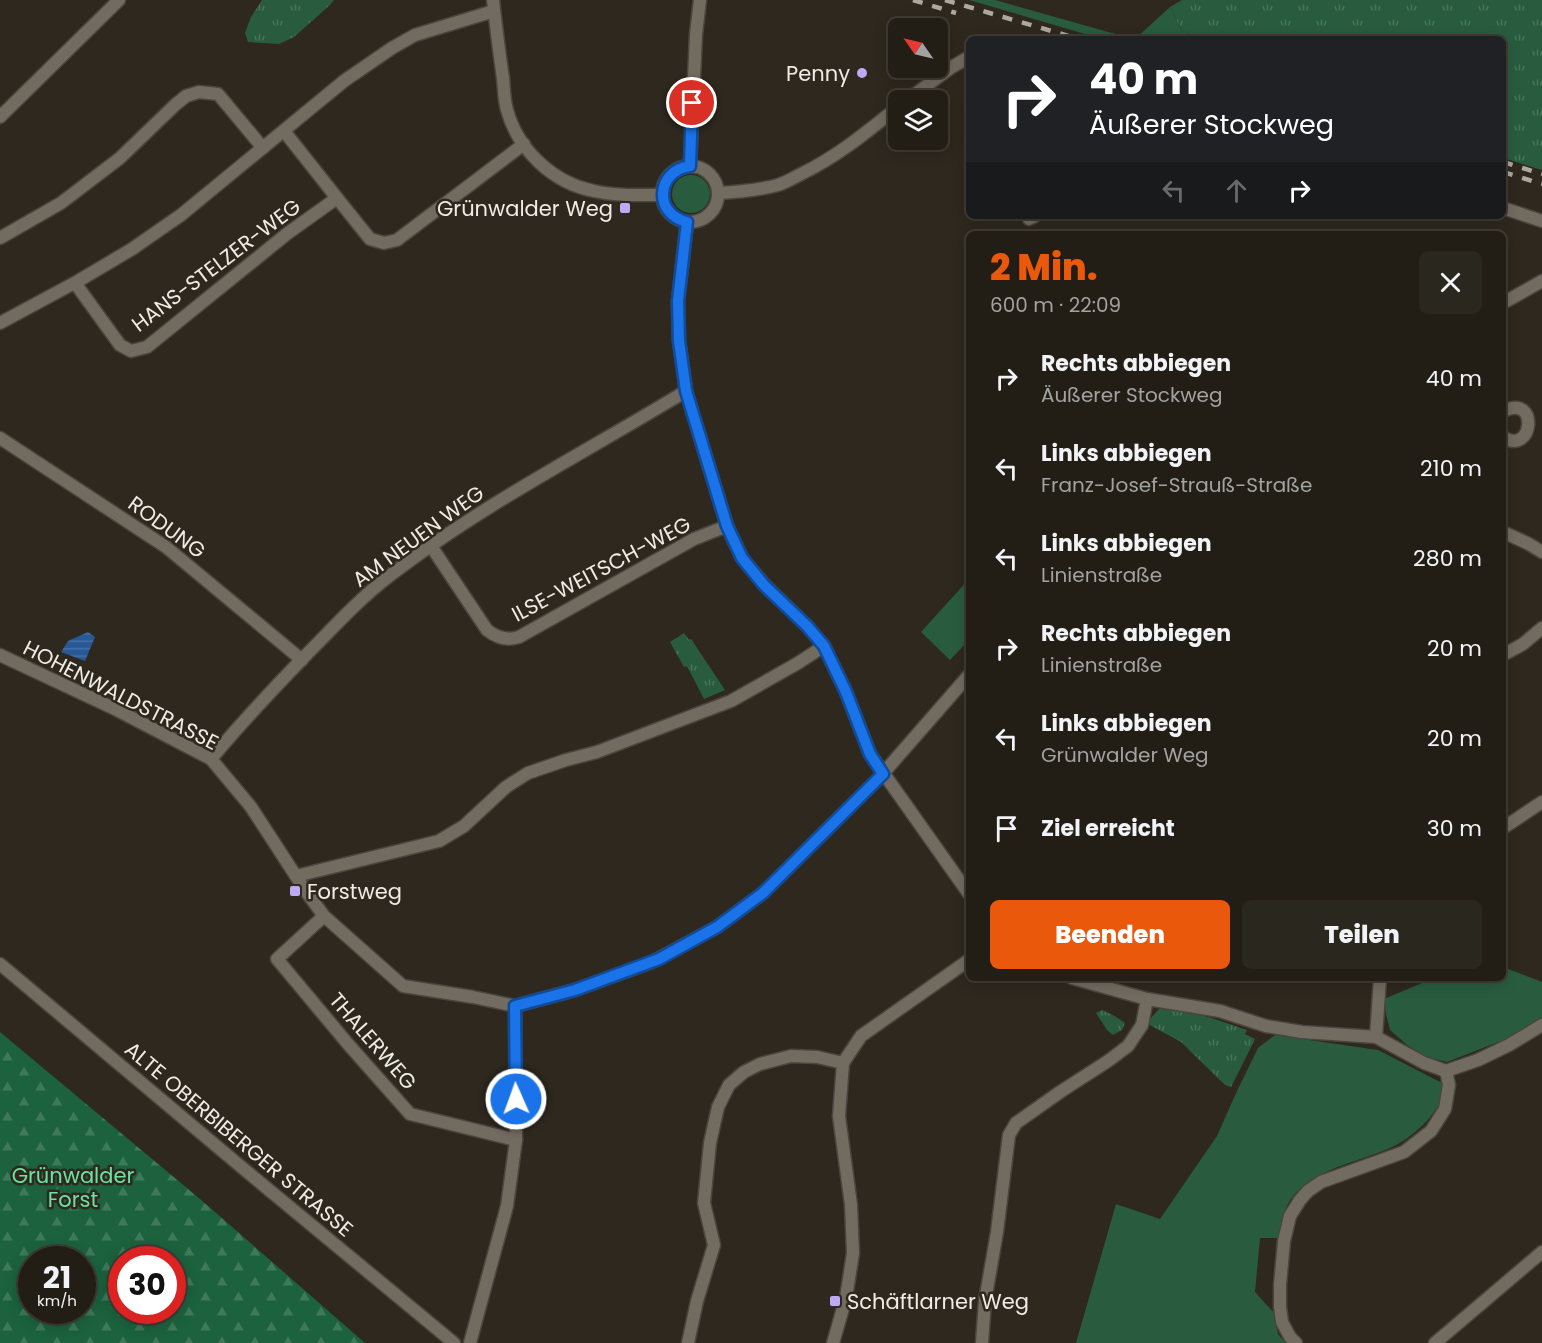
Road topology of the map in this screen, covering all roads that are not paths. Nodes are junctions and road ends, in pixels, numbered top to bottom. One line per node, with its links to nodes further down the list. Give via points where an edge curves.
1 (119, 0): 7 (street)
2 (700, 0): 11 (street)
3 (493, 6): 8 (street, via 415,35 392,48 344,81); 9 (street, via 507,110)
4 (966, 59): 5 (street)
5 (921, 90)
6 (888, 115): 12 (street, via 851,145 798,176 779,184)
7 (0, 117)
8 (284, 131): 10 (street); 14 (street)
9 (525, 144): 13 (street, via 558,178 576,186 595,192); 14 (street, via 397,240 384,243 370,238)
10 (263, 148): 18 (street, via 218,94 199,92 186,96 111,165 61,203); 20 (street, via 181,215)
11 (690, 166): 12 (street, via 709,174); 13 (street, via 672,173)
12 (718, 193): 17 (street, via 712,212)
13 (663, 195): 17 (street, via 670,213)
14 (337, 198): 20 (street, HANS-STELZER-WEG, via 147,347 131,351 120,345)
15 (1506, 209): 16 (street)
16 (1542, 221)
17 (687, 222): 23 (street, via 678,301)
18 (0, 238)
19 (1542, 281): 21 (street)
20 (75, 283): 22 (street)
21 (1506, 301)
22 (0, 323)
23 (686, 391): 28 (street); 30 (street, AM NEUEN WEG)
24 (1506, 410): 25 (street, via 1517,408)
25 (1536, 424): 27 (street, via 1517,440)
26 (0, 438): 36 (street, RODUNG, via 166,547)
27 (1506, 439)
28 (727, 526): 30 (street, ILSE-WEITSCH-WEG, via 694,539 512,639 487,630); 33 (street, via 742,558)
29 (1506, 533): 31 (street)
30 (431, 546): 36 (street, AM NEUEN WEG, via 350,610)
31 (1542, 552)
32 (1542, 628): 34 (street)
33 (824, 646): 39 (street, via 870,754); 42 (street, via 731,701 597,752 528,773 440,841)
34 (1506, 653)
35 (0, 655): 38 (street, HOHENWALDSTRASSE)
36 (302, 660): 38 (street, AM NEUEN WEG)
37 (966, 678): 39 (street)
38 (211, 759): 42 (street, HOHENWALDSTRASSE, via 251,807)
39 (883, 774): 43 (street); 50 (street, via 763,893 717,927 659,959 575,990)
40 (1542, 802): 41 (street)
41 (1506, 826)
42 (296, 876): 44 (street, HOHENWALDSTRASSE)
43 (966, 890)
44 (324, 916): 50 (street, HOHENWALDSTRASSE, via 403,986); 55 (street, THALERWEG, via 277,959 340,1035 410,1114)
45 (966, 962): 53 (street, via 861,1036)
46 (0, 964): 57 (street, ALTE OBERBIBERGER STRASSE)
47 (1083, 981): 49 (street)
48 (1380, 981): 52 (street)
49 (1147, 999): 52 (street, via 1220,1011 1266,1026 1302,1032); 61 (street, via 1143,1025 1128,1046 1016,1123 1009,1135)
50 (515, 1006): 55 (street)
51 (1542, 1025): 54 (street, via 1478,1060)
52 (1376, 1037): 54 (street)
53 (843, 1063): 59 (street, via 791,1056 760,1064 729,1085 718,1107 712,1134 704,1203 714,1245); 60 (street, via 839,1116 853,1254)
54 (1446, 1071): 62 (street, via 1449,1085 1445,1109 1431,1131 1404,1152 1321,1182 1308,1191 1290,1216 1284,1241 1280,1307 1282,1322)
55 (516, 1140): 58 (street, via 507,1206)
56 (1542, 1252): 63 (street)
57 (454, 1343)
58 (470, 1343)
59 (688, 1343)
60 (833, 1343)
61 (982, 1343)
62 (1296, 1343)
63 (1435, 1343)

